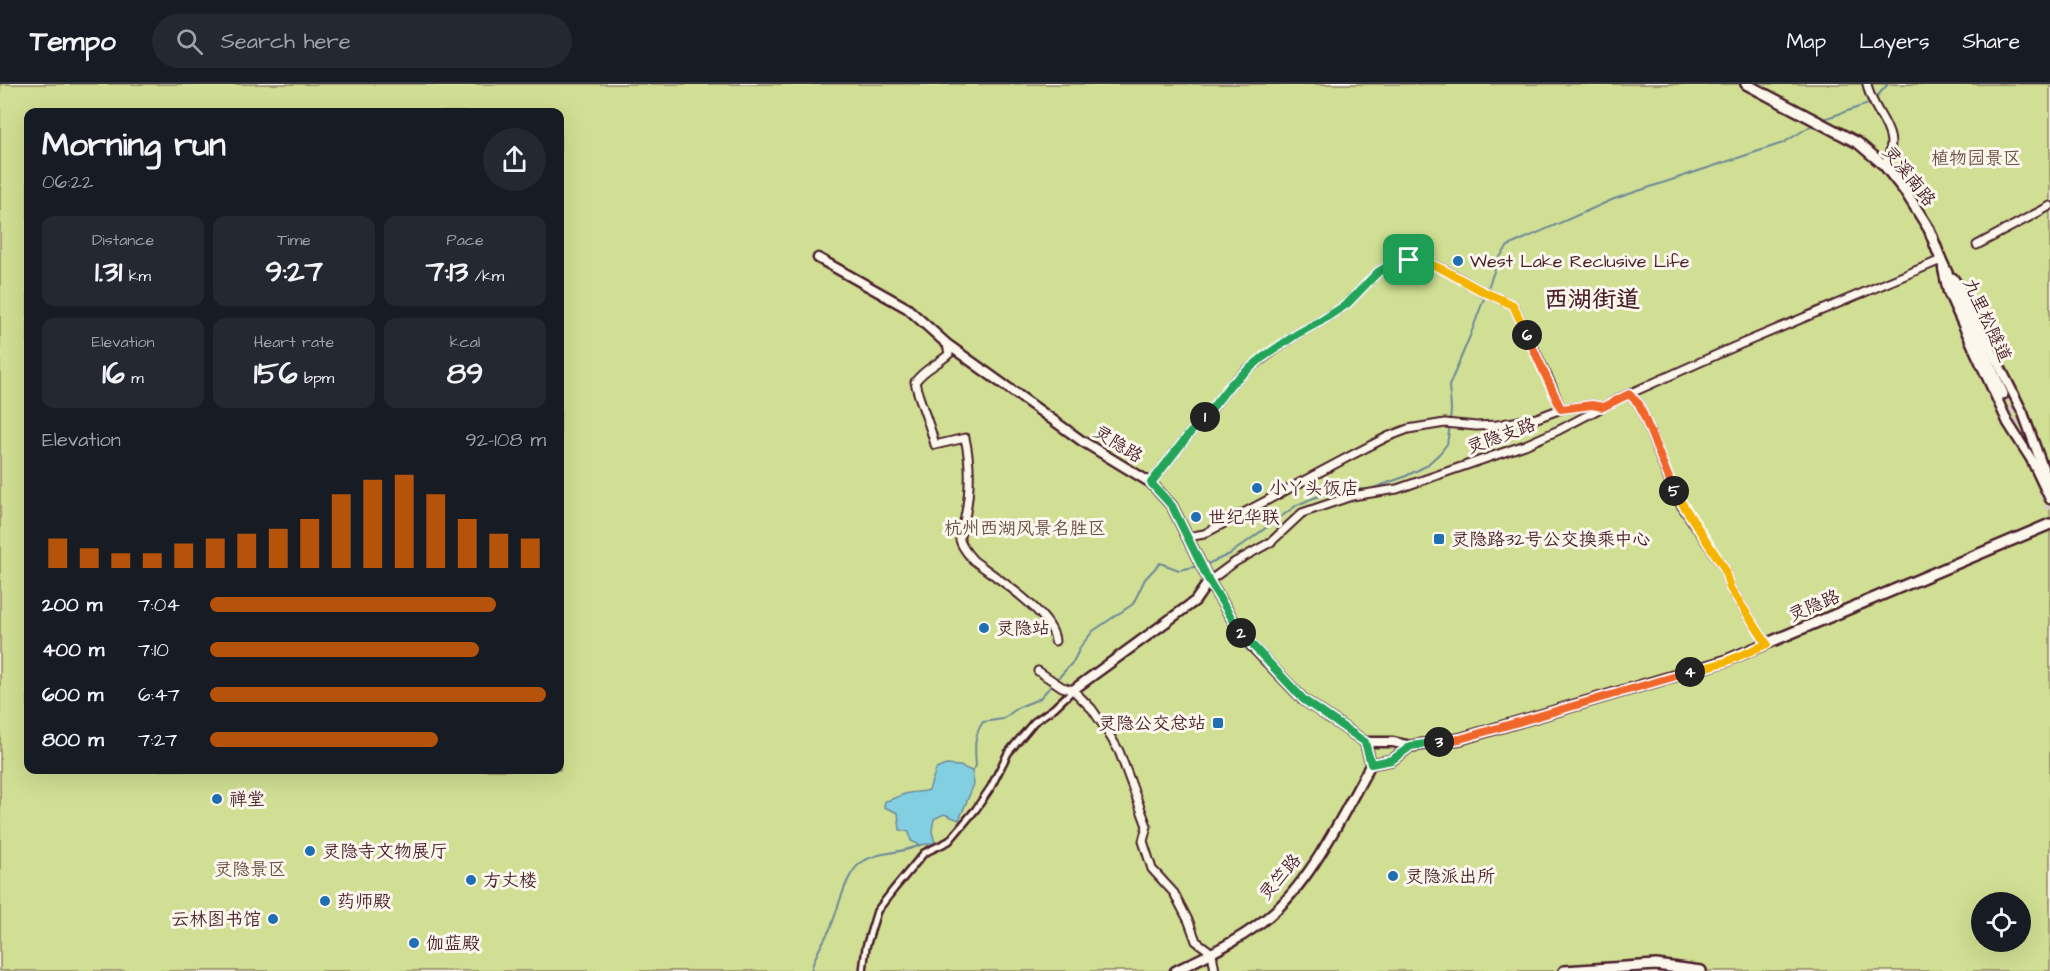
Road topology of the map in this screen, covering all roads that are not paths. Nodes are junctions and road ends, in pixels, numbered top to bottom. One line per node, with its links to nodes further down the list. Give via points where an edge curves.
1 (1746, 84): 3 (main road, 灵溪南路, via 1858,143)
2 (1867, 84): 3 (street, via 1892,136 1890,155)
3 (1884, 165): 7 (main road, 灵溪南路, via 1920,213)
4 (2050, 206): 5 (street)
5 (1977, 245)
6 (818, 258): 8 (street, 灵隐路, via 908,308)
7 (1941, 260): 9 (street, 灵隐支路); 10 (main road, 九里松隧道); 14 (street, via 1962,291 2023,413); 15 (street, via 1948,292 2008,423)
8 (947, 344): 13 (street, 灵隐路, via 1082,441); 19 (street, via 949,354 928,367 915,382 935,445 965,438 970,459 960,539 973,560 1032,605)
9 (1629, 394): 11 (street, 灵隐支路); 20 (street, via 1639,404 1676,496 1724,568 1730,588)
10 (2003, 394)
11 (1603, 407): 12 (street); 18 (street, 灵隐支路, via 1495,457 1397,489 1352,496 1302,513 1271,542)
12 (1561, 409): 13 (street, via 1513,305 1427,262 1409,260 1378,272 1347,304 1247,370 1231,384); 17 (street, via 1497,425 1445,423 1408,429 1204,534)
13 (1151, 483): 17 (street, 灵隐路, via 1172,506)
14 (2050, 487)
15 (2050, 499)
16 (2050, 525): 20 (main road, 灵隐路)
17 (1188, 537): 18 (street, 灵隐路)
18 (1208, 578): 22 (street, via 1195,601); 23 (street, 灵隐路, via 1244,638 1304,700)
19 (1055, 641)
20 (1767, 644): 24 (main road, 灵隐路, via 1725,662 1460,739)
21 (1038, 671): 22 (street)
22 (1073, 690): 26 (street, via 1092,709 1119,751 1147,826 1143,841 1152,869 1174,893 1197,940); 27 (street, via 1034,722 1008,753 976,809 949,841 924,853 877,911)
23 (1365, 742): 24 (street); 25 (street)
24 (1411, 746): 25 (street, via 1392,760)
25 (1371, 764): 26 (street, 灵竺路, via 1312,867 1283,902 1231,944)
26 (1212, 953): 28 (street, 灵竺路); 29 (street)
27 (863, 971)
28 (1174, 971)
29 (1215, 971)
30 (1564, 971): 31 (main road, via 1656,965)
31 (1701, 971)

